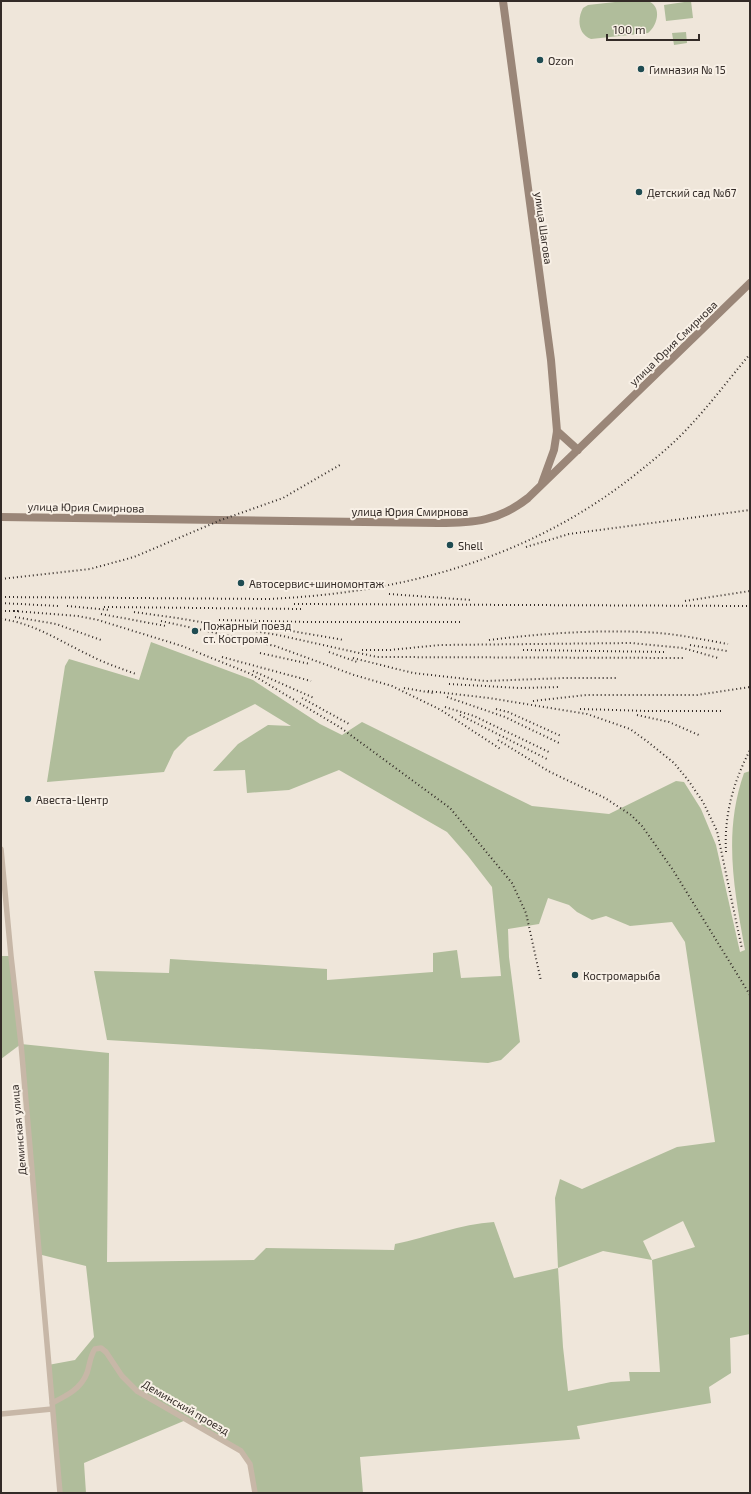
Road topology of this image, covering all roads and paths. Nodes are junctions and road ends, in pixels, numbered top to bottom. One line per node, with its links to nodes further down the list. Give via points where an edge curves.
1 (502, 1): 3 (main road, улица Шагова, via 551,360)
2 (750, 283): 4 (main road, улица Юрия Смирнова)
3 (557, 430): 4 (main road); 5 (main road, улица Шагова, via 554,450)
4 (578, 450): 5 (main road, улица Юрия Смирнова)
5 (540, 487): 6 (main road, улица Юрия Смирнова, via 518,507 505,514 464,523)
6 (1, 517)
7 (1, 849): 8 (street, Деминская улица, via 21,1044)
8 (52, 1406): 9 (street); 10 (street, Деминская улица); 11 (street, Деминский проезд, via 80,1387 87,1373 91,1354 95,1349 101,1348 137,1391 241,1451 250,1464)
9 (1, 1414)
10 (60, 1493)
11 (254, 1493)

